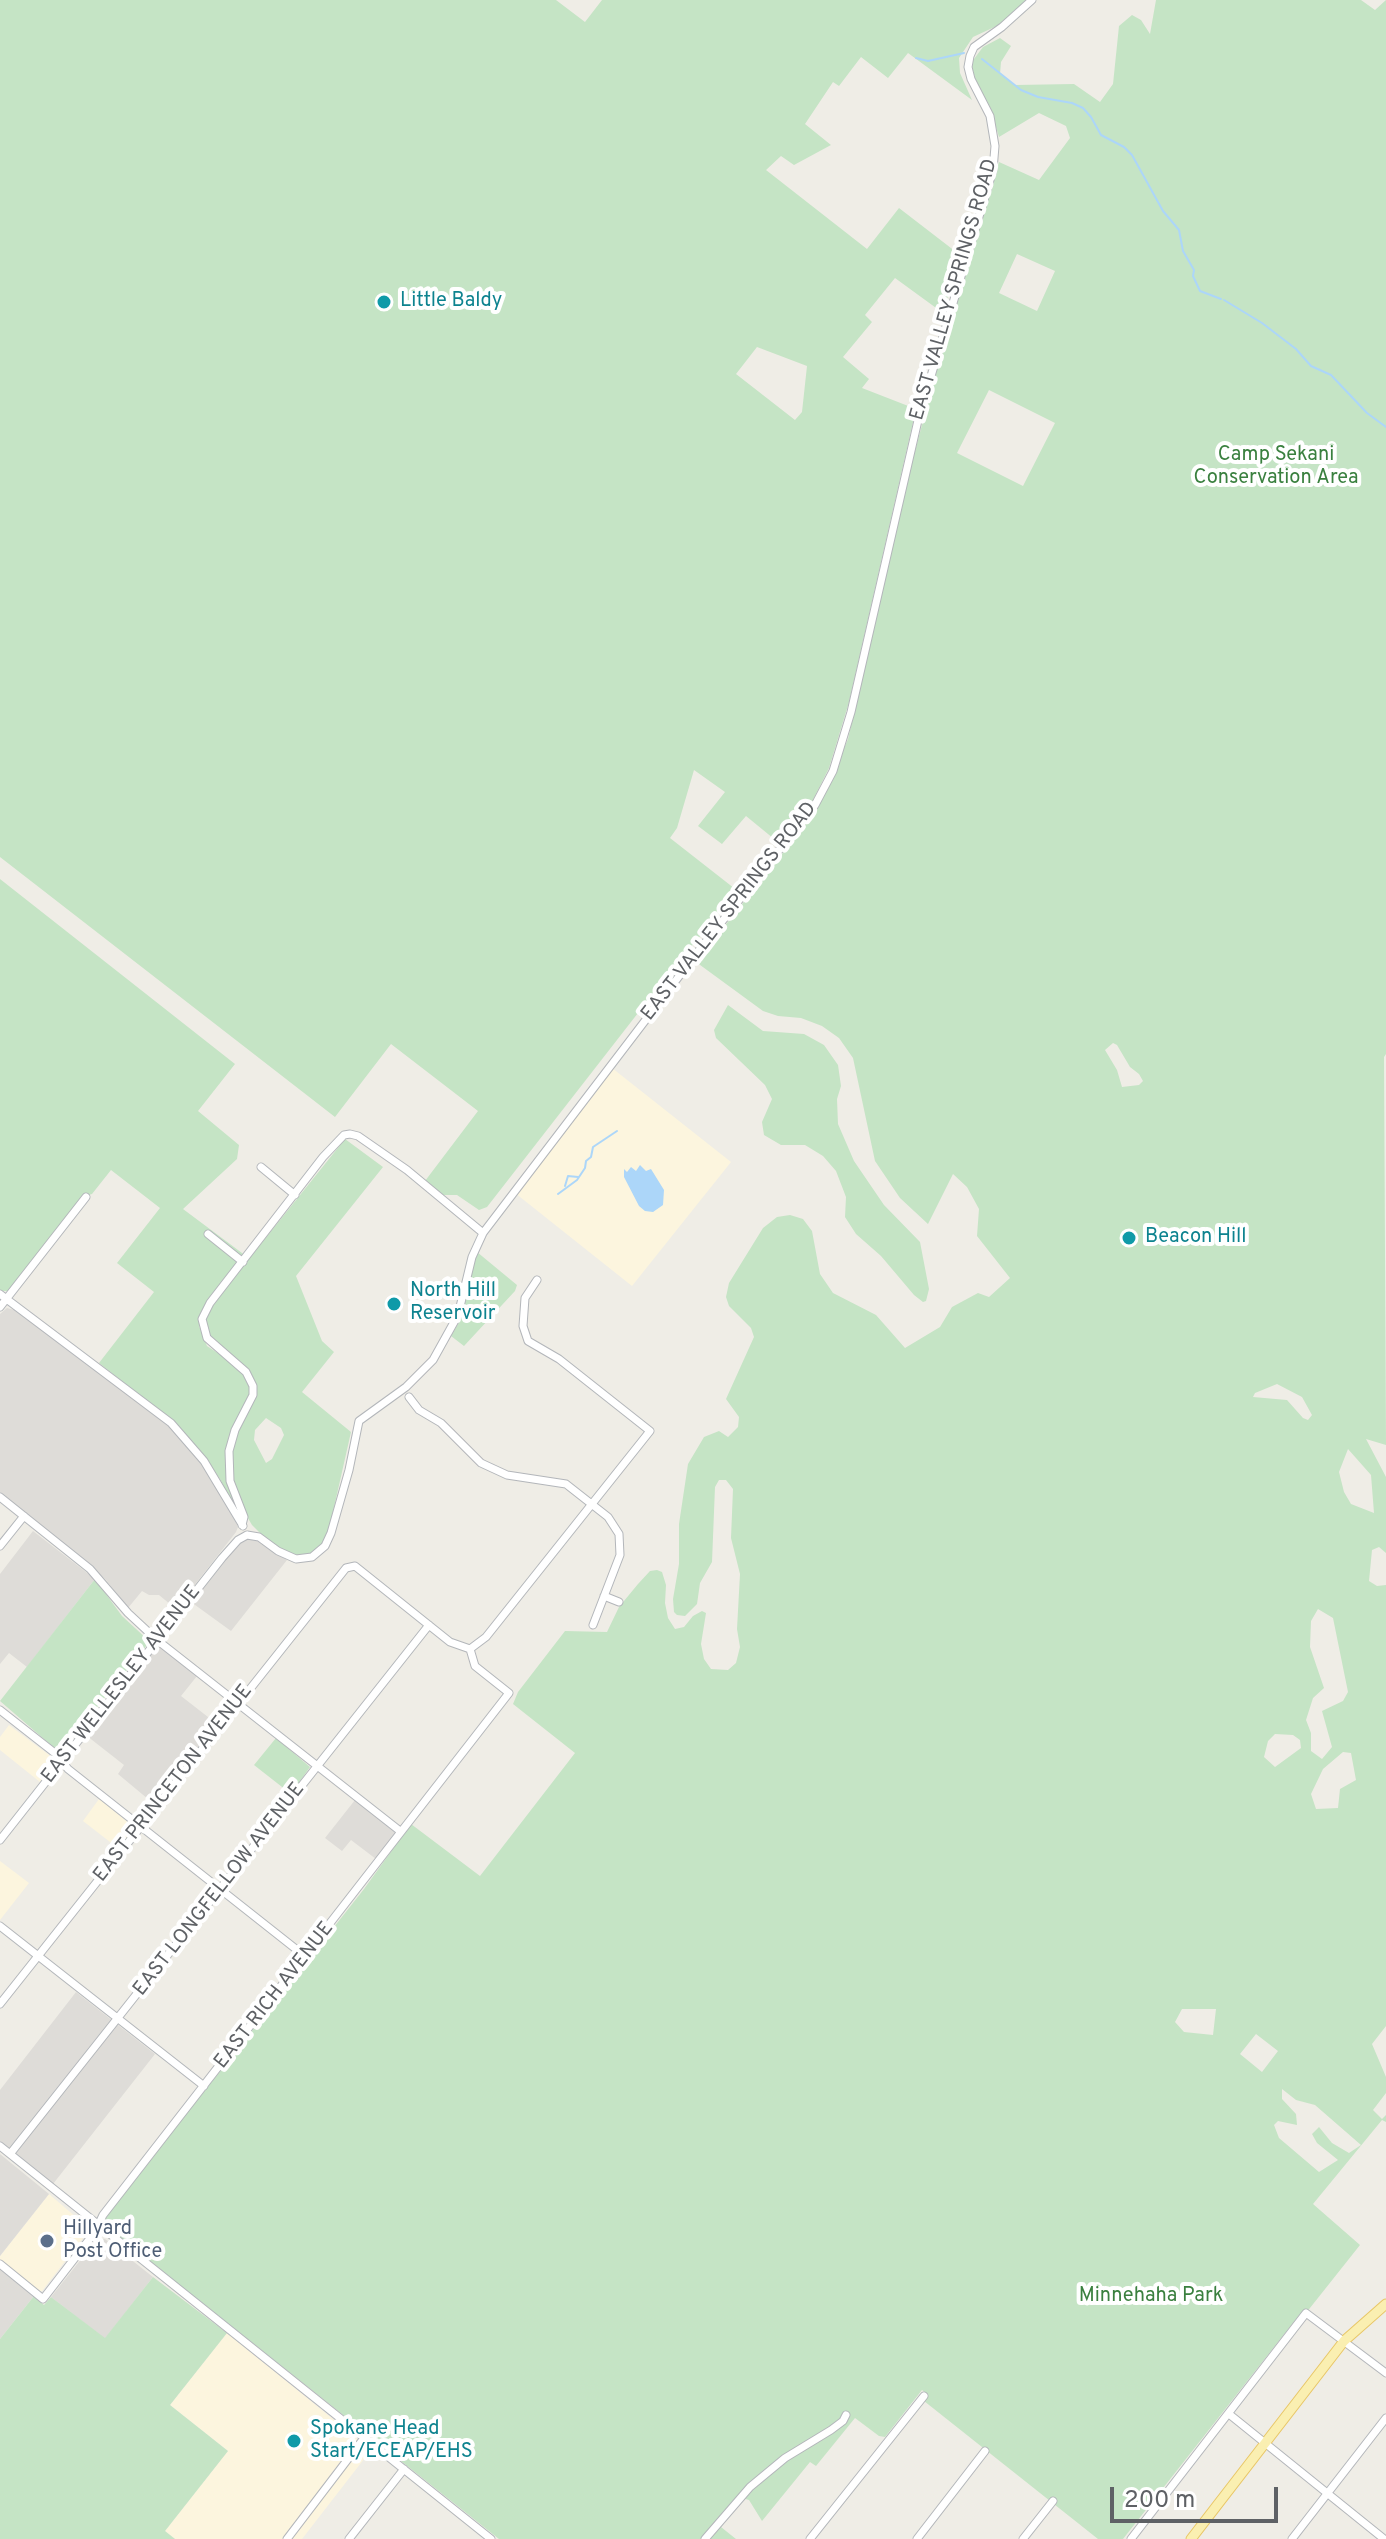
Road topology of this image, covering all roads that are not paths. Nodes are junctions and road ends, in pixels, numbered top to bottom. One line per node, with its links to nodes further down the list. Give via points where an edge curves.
1 (1032, 0): 5 (street, EAST VALLEY SPRINGS ROAD, via 970,56 971,79 990,116 993,170 919,416 833,771 815,805)
2 (261, 1167): 3 (street)
3 (295, 1195): 5 (street, via 348,1134 407,1170); 7 (street)
4 (86, 1197): 9 (street)
5 (483, 1233): 16 (street, EAST VALLEY SPRINGS ROAD, via 458,1315 441,1347 414,1380 359,1421 325,1546 312,1557 296,1559)
6 (208, 1234): 7 (street)
7 (243, 1262): 15 (street, via 207,1307 202,1326 210,1342 246,1372 253,1386 229,1451 230,1481)
8 (537, 1280): 13 (street, via 525,1298 528,1341 650,1431)
9 (3, 1296): 10 (street); 15 (street, via 177,1429 210,1470)
10 (0, 1307)
11 (409, 1397): 13 (street, via 493,1470 521,1479 555,1480)
12 (0, 1497): 14 (street)
13 (592, 1502): 18 (street, via 614,1525 621,1544); 23 (street, via 486,1637)
14 (24, 1516): 17 (street); 22 (street, via 90,1569)
15 (242, 1525): 16 (street)
16 (247, 1535): 22 (street, EAST WELLESLEY AVENUE, via 231,1547)
17 (0, 1546)
18 (604, 1596): 19 (street); 21 (street)
19 (619, 1602)
20 (429, 1625): 23 (street, via 450,1642); 24 (street, EAST PRINCETON AVENUE, via 350,1566); 27 (street, EAST LONGFELLOW AVENUE)
21 (593, 1625)
22 (157, 1640): 24 (street); 26 (street, EAST WELLESLEY AVENUE)
23 (470, 1649): 29 (street, EAST RICH AVENUE, via 475,1666 509,1693)
24 (238, 1704): 27 (street); 28 (street, EAST PRINCETON AVENUE)
25 (0, 1710): 26 (street)
26 (62, 1761): 28 (street); 30 (street, EAST WELLESLEY AVENUE)
27 (317, 1766): 29 (street); 31 (street, EAST LONGFELLOW AVENUE)
28 (140, 1827): 31 (street); 33 (street, EAST PRINCETON AVENUE)
29 (400, 1831): 34 (street, EAST RICH AVENUE)
30 (0, 1840)
31 (220, 1890): 34 (street); 36 (street, EAST LONGFELLOW AVENUE)
32 (0, 1926): 33 (street)
33 (38, 1956): 35 (street, EAST PRINCETON AVENUE); 36 (street)
34 (306, 1957): 37 (street, EAST RICH AVENUE)
35 (0, 2004)
36 (118, 2019): 37 (street); 39 (street, EAST LONGFELLOW AVENUE)
37 (204, 2086): 40 (street, EAST RICH AVENUE)
38 (0, 2146): 39 (street)
39 (10, 2154): 40 (street)
40 (98, 2225): 41 (street, EAST RICH AVENUE, via 43,2299); 49 (street)
41 (0, 2264)
42 (1386, 2304): 43 (main road)
43 (1344, 2341): 44 (street); 46 (street, via 1306,2313); 50 (main road)
44 (1386, 2373)
45 (924, 2396): 59 (street)
46 (1229, 2414): 50 (street); 62 (street)
47 (846, 2415): 58 (street, via 750,2487)
48 (1386, 2418): 53 (street)
49 (364, 2438): 52 (street); 55 (street)
50 (1264, 2445): 53 (street); 63 (main road)
51 (985, 2451): 60 (street)
52 (404, 2469): 56 (street); 57 (street)
53 (1327, 2494): 64 (street); 65 (street)
54 (1053, 2501): 61 (street)
55 (287, 2539)
56 (349, 2539)
57 (491, 2539)
58 (705, 2539)
59 (810, 2539)
60 (917, 2539)
61 (1023, 2539)
62 (1131, 2539)
63 (1191, 2539)
64 (1292, 2539)
65 (1384, 2539)

